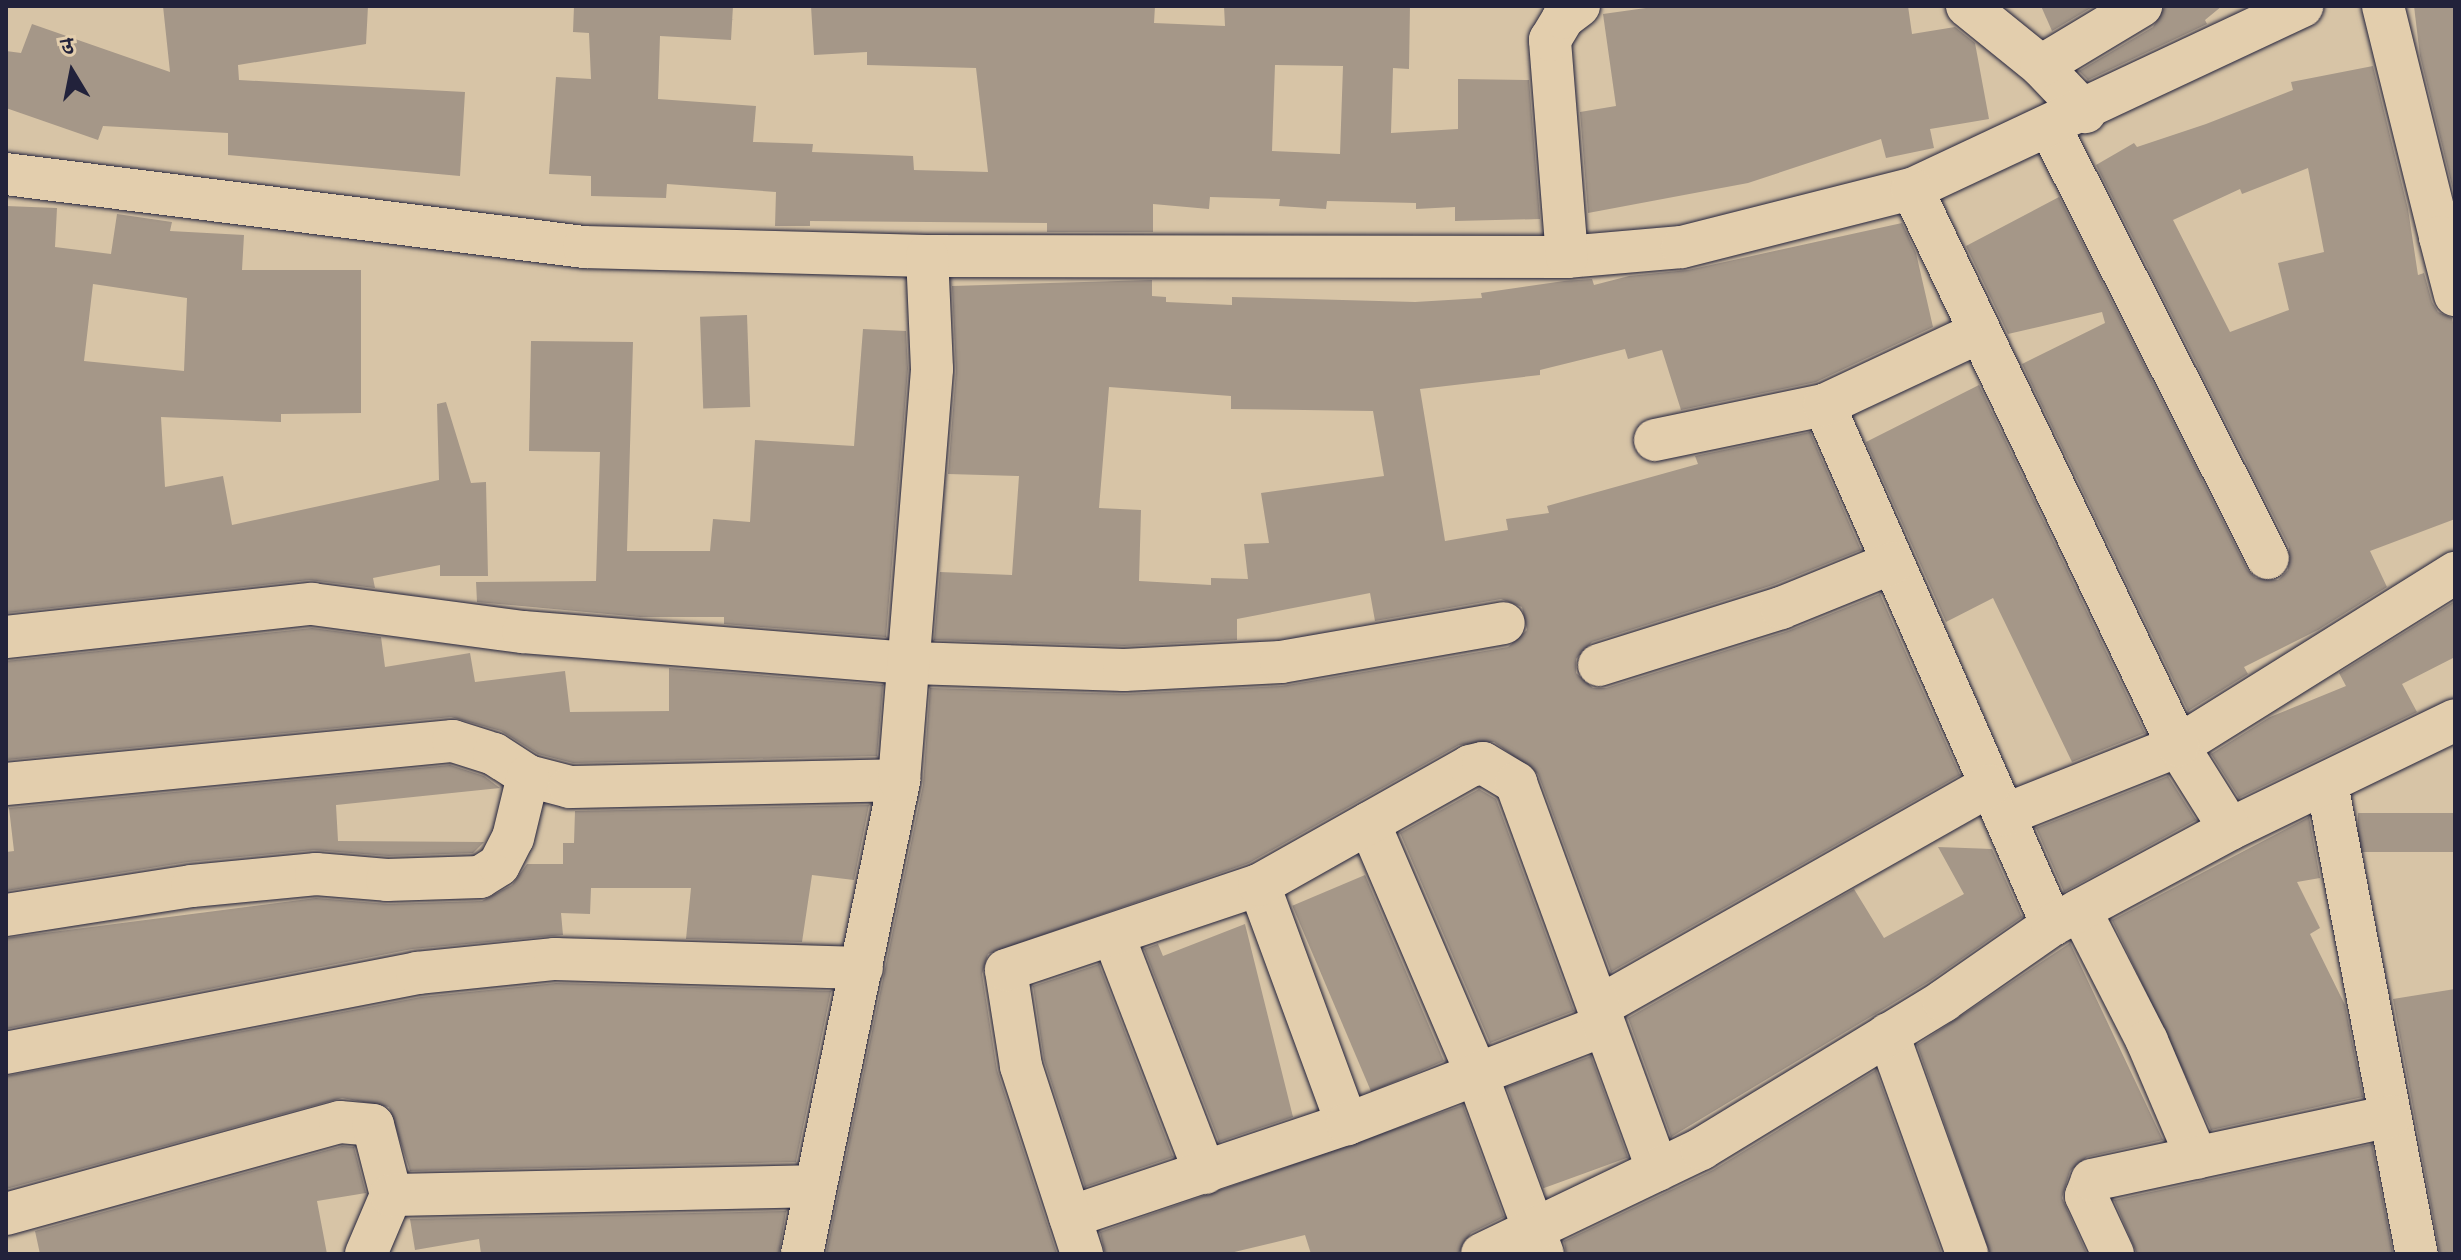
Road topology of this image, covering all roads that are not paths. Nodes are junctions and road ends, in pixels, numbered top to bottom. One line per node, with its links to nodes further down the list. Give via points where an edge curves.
1 (1967, 6): 6 (street)
2 (2141, 6): 6 (street)
3 (2302, 6): 7 (street)
4 (2383, 6): 10 (street)
5 (1570, 8): 12 (street, via 1550,40)
6 (2041, 66): 7 (street)
7 (2068, 120): 9 (street); 17 (street)
8 (6, 174): 11 (street, via 584,247)
9 (1912, 189): 12 (street, via 1682,247); 14 (street)
10 (2447, 237): 13 (street)
11 (927, 256): 12 (street); 22 (street, via 932,369)
12 (1567, 257)
13 (2455, 295)
14 (1978, 333): 15 (street); 25 (street)
15 (1824, 405): 16 (street); 18 (street)
16 (1655, 440)
17 (2268, 558)
18 (1892, 563): 23 (street, via 1781,608); 30 (street)
19 (2455, 573): 25 (street)
20 (1504, 623): 22 (street, via 1281,662 1124,670)
21 (6, 637): 22 (street, via 312,604 523,632)
22 (912, 663): 27 (street)
23 (1599, 665)
24 (2455, 720): 29 (street)
25 (2178, 746): 30 (street); 32 (street)
26 (528, 776): 27 (street, via 570,787); 28 (street, via 494,754 453,741); 34 (street, via 513,838 499,865 480,877 387,880 316,874 192,886)
27 (899, 780): 37 (street)
28 (6, 784)
29 (2327, 784): 32 (street); 42 (street)
30 (1997, 800): 35 (street); 38 (street)
31 (1369, 823): 33 (street); 38 (street, via 1470,766 1483,763 1516,783); 41 (street)
32 (2230, 829): 35 (street)
33 (1259, 885): 36 (street); 43 (street)
34 (6, 915)
35 (2066, 918): 39 (street); 44 (street, via 2147,1041)
36 (1114, 937): 46 (street); 50 (street, via 1006,970 1021,1066)
37 (862, 968): 40 (street, via 555,959 417,973); 47 (street)
38 (1601, 1016): 41 (street); 45 (street)
39 (1888, 1034): 45 (street); 55 (street)
40 (6, 1053)
41 (1477, 1075): 43 (street); 51 (street)
42 (2390, 1116): 44 (street); 57 (street)
43 (1347, 1124): 46 (street)
44 (2197, 1158): 56 (street, via 2092,1180 2086,1196)
45 (1658, 1170): 51 (street)
46 (1205, 1173): 50 (street)
47 (813, 1186): 48 (street); 53 (street)
48 (391, 1195): 49 (street, via 373,1125 340,1122); 52 (street)
49 (6, 1214)
50 (1076, 1236)
51 (1537, 1242): 54 (street)
52 (366, 1254)
53 (802, 1254)
54 (1482, 1254)
55 (1967, 1254)
56 (2113, 1254)
57 (2417, 1254)

